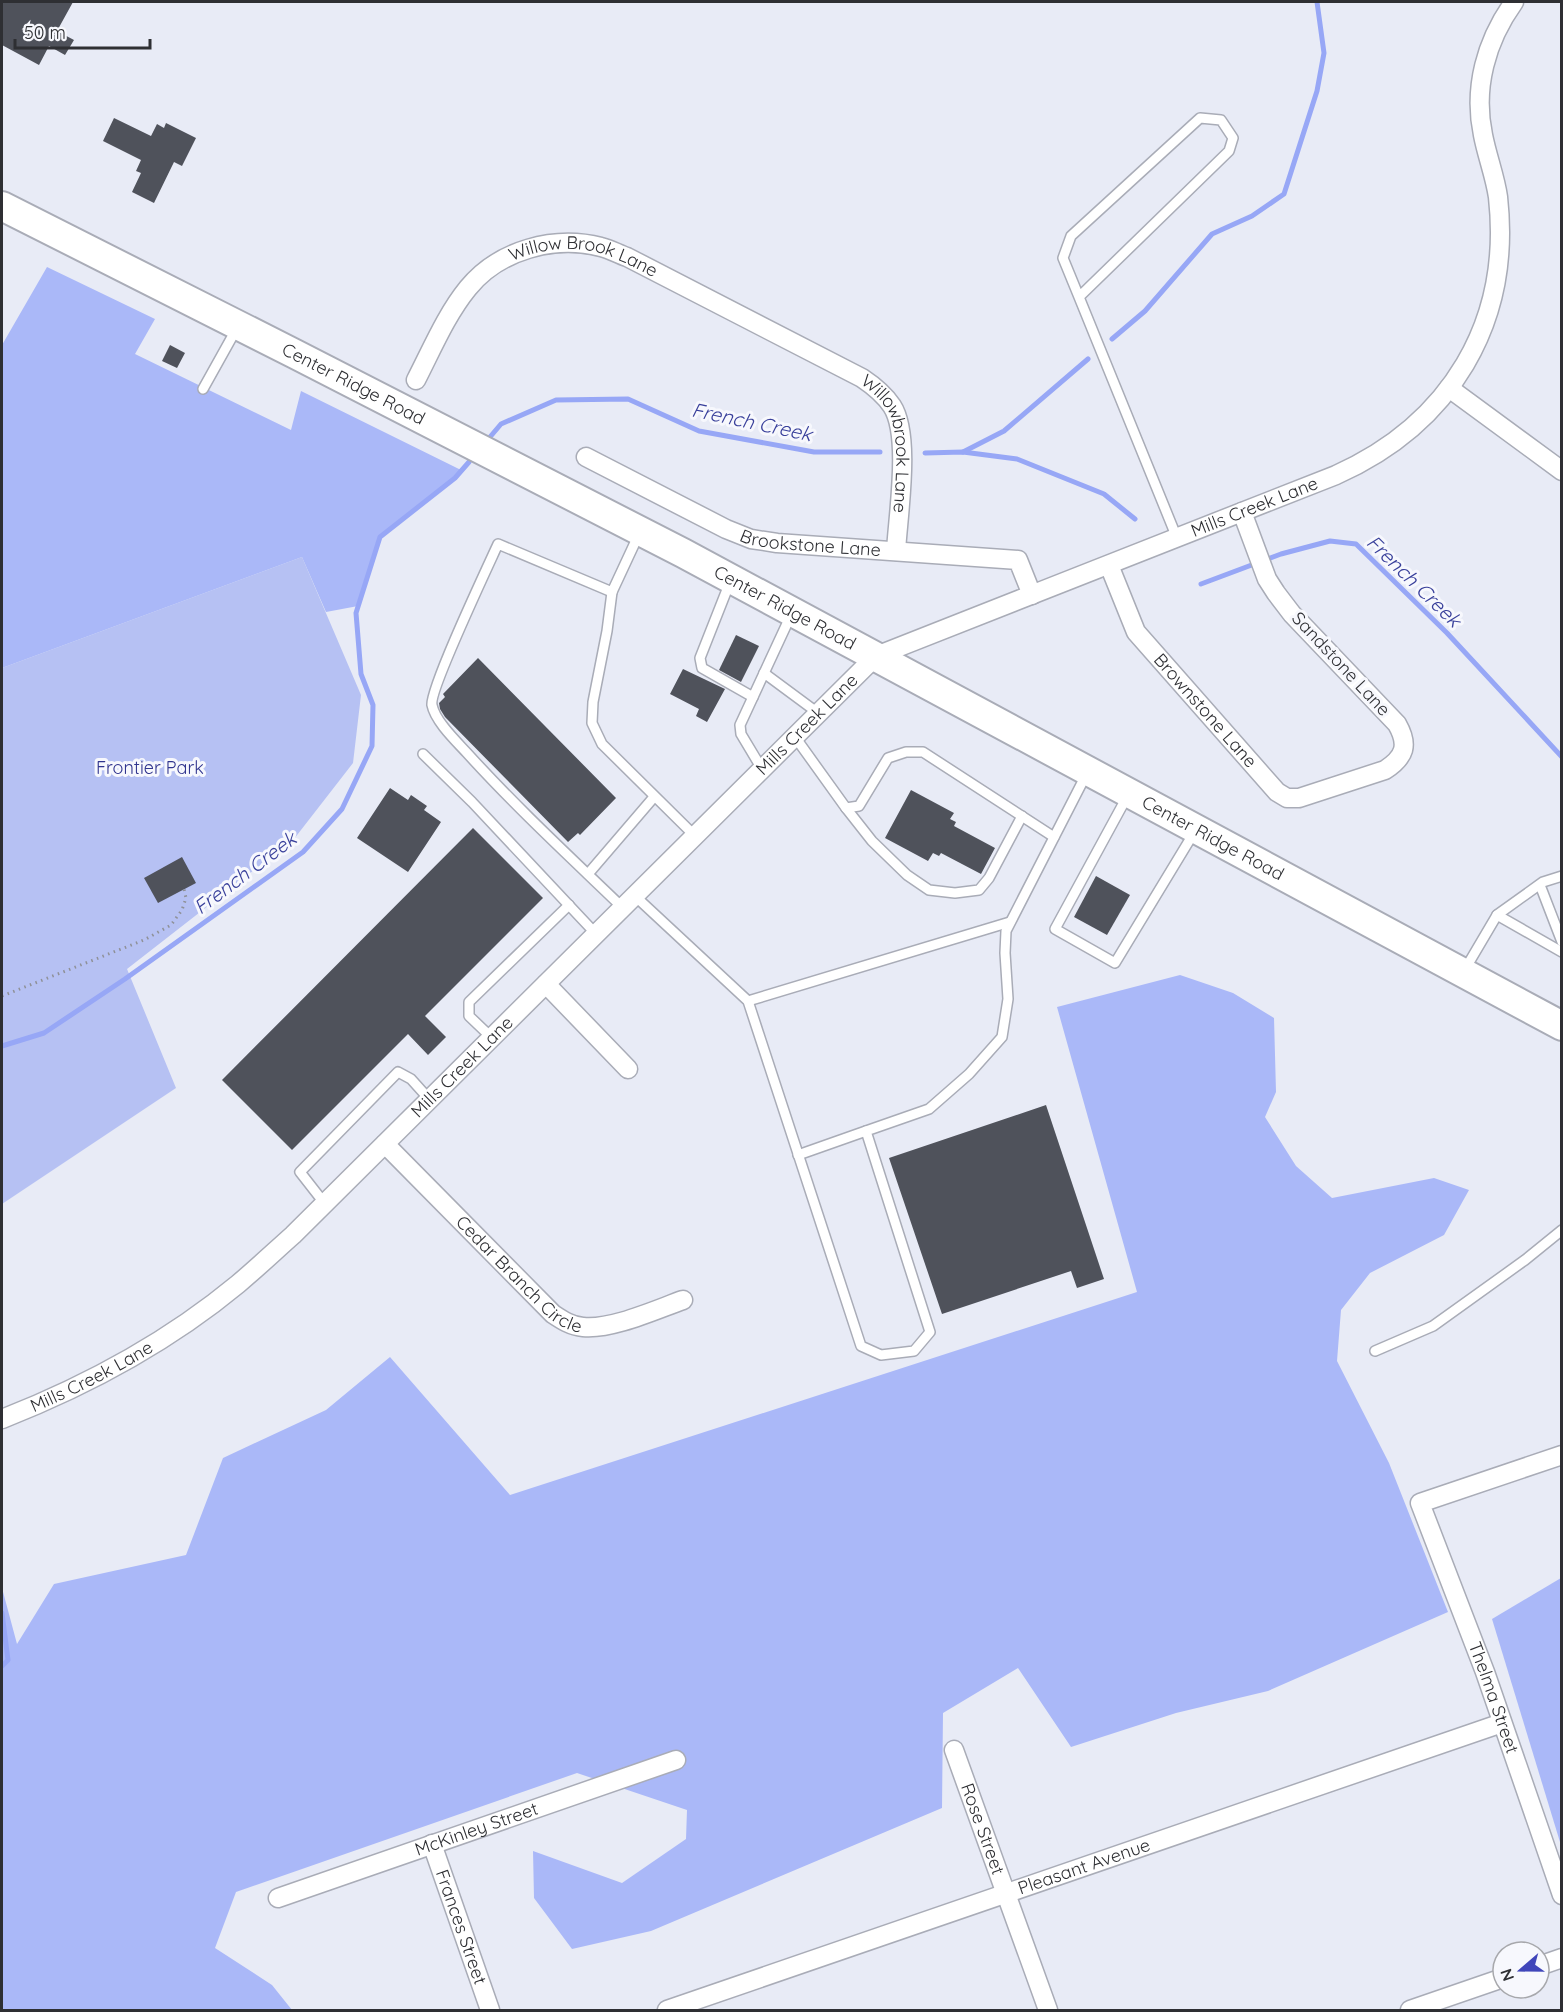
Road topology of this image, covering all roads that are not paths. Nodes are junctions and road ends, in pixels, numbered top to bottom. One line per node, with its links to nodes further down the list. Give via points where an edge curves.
1 (1514, 2): 7 (street, Mills Creek Lane, via 1493,37 1481,78 1483,135 1500,217 1497,274 1482,328)
2 (2, 206): 4 (main road, Center Ridge Road)
3 (1079, 297): 3 (lane, via 1229,151 1233,138 1221,120 1200,118 1071,236 1063,258); 13 (lane)
4 (238, 326): 8 (lane); 12 (main road, Center Ridge Road)
5 (797, 344): 6 (street, Willow Brook Lane, via 627,257 602,247 549,244 523,250 493,265 469,287 450,314); 14 (street, Willowbrook Lane, via 862,378 880,390 893,407 903,449)
6 (416, 380)
7 (1449, 388): 10 (street); 11 (street, Mills Creek Lane, via 1413,428 1377,455 1336,476)
8 (203, 389)
9 (586, 457): 14 (street, Brookstone Lane, via 751,539)
10 (1562, 471)
11 (1242, 513): 13 (street, Mills Creek Lane); 28 (street, Sandstone Lane, via 1267,579 1292,614 1404,736 1404,750 1397,762)
12 (640, 531): 16 (main road, Center Ridge Road); 17 (lane)
13 (1177, 538): 15 (street, Mills Creek Lane)
14 (896, 551): 18 (street, Brookstone Lane, via 1018,560)
15 (1109, 565): 18 (street, Mills Creek Lane); 28 (street, Brownstone Lane, via 1136,632 1277,792 1287,798 1299,798)
16 (731, 579): 19 (main road, Center Ridge Road); 22 (lane, via 700,658 702,668)
17 (612, 592): 30 (lane, via 592,723 602,744); 36 (lane, via 498,544 432,697 432,706 444,728)
18 (1032, 595): 20 (street, Mills Creek Lane)
19 (793, 612): 20 (main road, Center Ridge Road); 21 (lane)
20 (876, 656): 23 (street, Mills Creek Lane); 27 (main road, Center Ridge Road)
21 (765, 673): 22 (lane); 23 (lane)
22 (753, 697): 26 (lane, via 740,725 741,734)
23 (818, 714): 24 (street, Mills Creek Lane)
24 (795, 737): 26 (street, Mills Creek Lane); 31 (lane)
25 (423, 754): 40 (lane)
26 (762, 770): 34 (street, Mills Creek Lane)
27 (1089, 771): 29 (main road, Center Ridge Road); 35 (lane)
28 (1342, 784)
29 (1129, 793): 33 (main road, Center Ridge Road); 33 (lane, via 1055,929 1116,963)
30 (654, 797): 34 (lane); 36 (lane)
31 (846, 808): 32 (lane, via 859,806 888,758 923,752); 32 (lane, via 907,875 929,890 955,893 979,890)
32 (1022, 816): 35 (lane)
33 (1196, 829): 46 (main road, Center Ridge Road)
34 (695, 836): 39 (street, Mills Creek Lane)
35 (1054, 837): 42 (lane)
36 (588, 874): 39 (lane)
37 (1562, 876): 38 (lane)
38 (1540, 885): 41 (lane); 44 (lane)
39 (629, 902): 43 (street, Mills Creek Lane); 48 (lane)
40 (570, 905): 43 (lane); 50 (lane, via 469,1002 469,1016)
41 (1497, 915): 45 (lane); 46 (lane)
42 (1011, 922): 48 (lane); 53 (lane, via 1006,931 1008,999 1002,1037 969,1074 929,1109)
43 (596, 934): 47 (street, Mills Creek Lane)
44 (1562, 942)
45 (1562, 952)
46 (1463, 973): 49 (main road, Center Ridge Road)
47 (546, 984): 50 (street, Mills Creek Lane); 51 (street)
48 (747, 1001): 55 (lane)
49 (1562, 1026)
50 (492, 1038): 52 (street, Mills Creek Lane)
51 (628, 1068)
52 (429, 1099): 54 (street, Mills Creek Lane); 56 (lane, via 411,1079 398,1072 382,1086 300,1172)
53 (866, 1131): 55 (lane); 55 (lane, via 930,1332 914,1351 881,1354 861,1346)
54 (385, 1144): 56 (street, Mills Creek Lane); 58 (street, Cedar Branch Circle, via 553,1314 566,1322 596,1328)
55 (798, 1155)
56 (325, 1204): 60 (street, Mills Creek Lane, via 237,1284 178,1329 114,1368)
57 (1562, 1230): 59 (lane, via 1433,1326)
58 (683, 1300)
59 (1375, 1351)
60 (2, 1419)
61 (1562, 1455): 62 (street, Thelma Street, via 1420,1503)
62 (1502, 1723): 66 (street, Pleasant Avenue); 67 (street, Thelma Street)
63 (954, 1750): 66 (street, Rose Street)
64 (676, 1760): 65 (street, McKinley Street)
65 (432, 1844): 68 (street, McKinley Street); 70 (street, Frances Street)
66 (1006, 1893): 71 (street, Pleasant Avenue); 72 (street, Rose Street)
67 (1562, 1895)
68 (278, 1898)
69 (1491, 1982): 73 (street)
70 (490, 2010)
71 (667, 2010)
72 (1048, 2010)
73 (1410, 2010)

